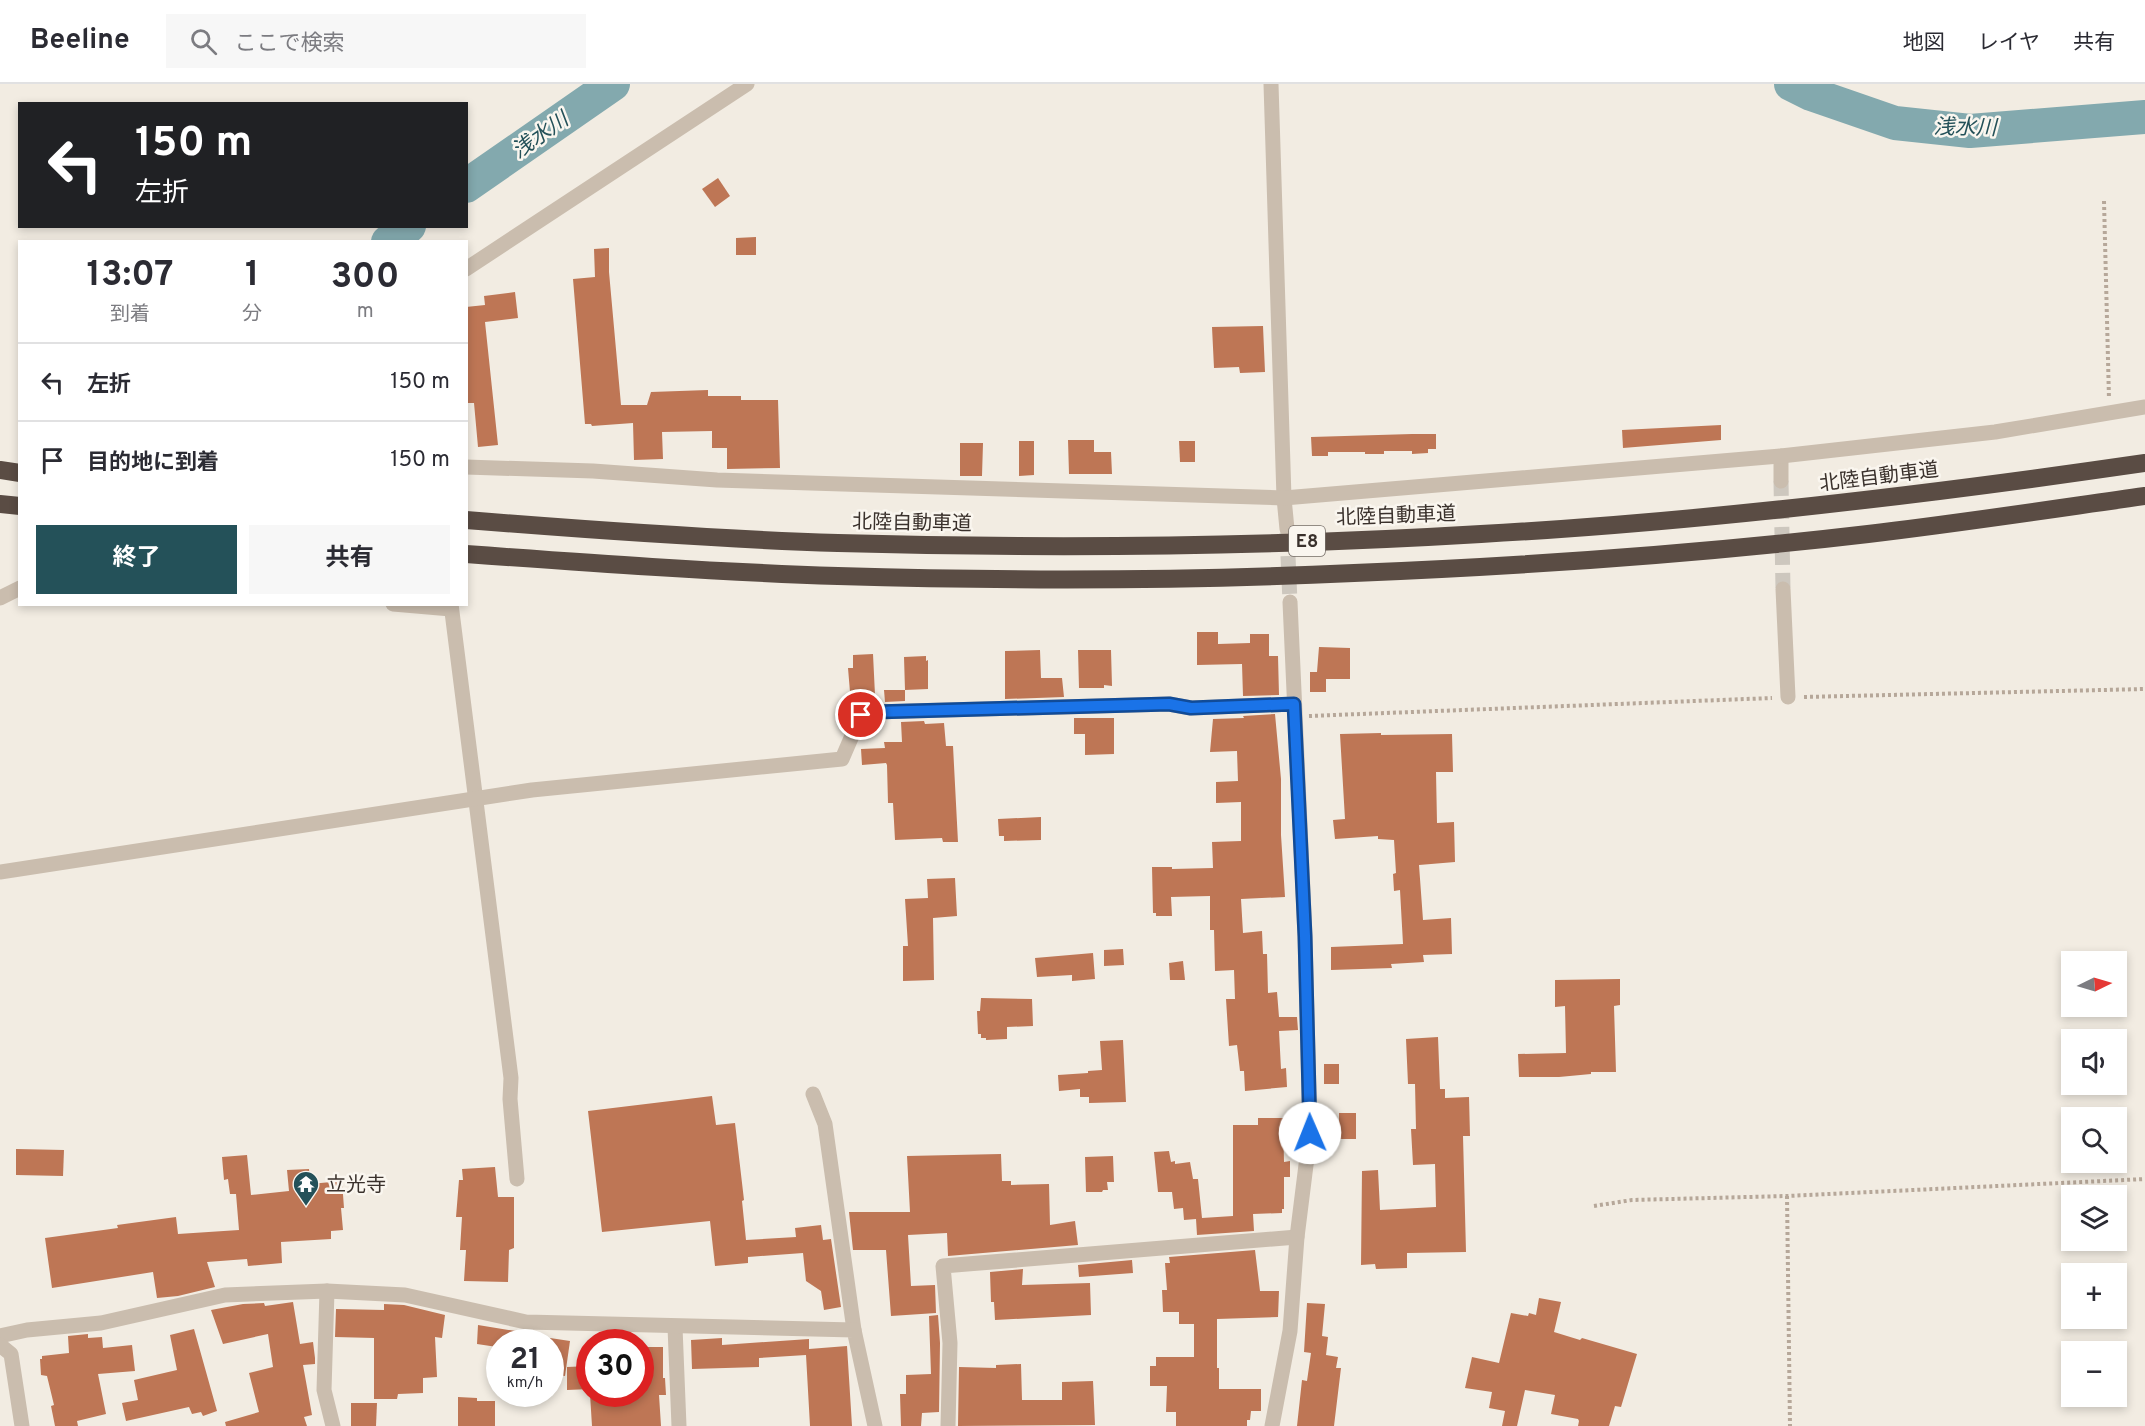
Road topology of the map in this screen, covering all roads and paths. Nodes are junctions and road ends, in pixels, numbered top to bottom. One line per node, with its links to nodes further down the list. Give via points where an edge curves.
1 (747, 84): 4 (street)
2 (1271, 84): 14 (street)
3 (2104, 201): 6 (path)
4 (468, 268)
5 (2145, 407): 6 (street)
6 (2109, 412): 7 (street, via 1995,432)
7 (1781, 456): 12 (street); 14 (street)
8 (2145, 463): 17 (highway, 北陸自動車道 / E8, via 1731,515 1480,534 1249,544 835,543)
9 (468, 467): 14 (street, via 717,480)
10 (0, 470): 11 (highway)
11 (18, 473)
12 (1781, 481)
13 (2145, 496): 19 (highway, E8, via 1740,547 1353,573 1095,579 835,576)
14 (1284, 498): 18 (street)
15 (0, 504): 16 (highway)
16 (18, 506)
17 (468, 520)
18 (1287, 529)
19 (468, 554)
20 (18, 589): 22 (street)
21 (1783, 589): 27 (street)
22 (0, 598)
23 (1290, 602): 28 (street)
24 (432, 606): 25 (street)
25 (451, 607): 29 (street)
26 (2145, 689): 27 (path)
27 (1788, 697): 28 (path)
28 (1294, 711): 29 (street, via 1169,704 874,712 861,715 842,759); 36 (street, via 1310,1133)
29 (477, 798): 30 (street); 32 (street, via 511,1078)
30 (0, 872)
31 (813, 1094): 39 (street, via 825,1124)
32 (517, 1179)
33 (2145, 1179): 34 (path)
34 (1787, 1196): 35 (path, via 1632,1200); 48 (path)
35 (1594, 1206)
36 (1297, 1237): 46 (street, via 943,1266 950,1343); 47 (street, via 1290,1332)
37 (327, 1292): 38 (street, via 405,1295 526,1322); 40 (street, via 225,1296 101,1323); 43 (street, via 324,1390)
38 (675, 1327): 39 (street); 44 (street)
39 (854, 1330): 45 (street)
40 (0, 1336)
41 (0, 1345): 42 (street, via 11,1354)
42 (22, 1426)
43 (333, 1426)
44 (679, 1426)
45 (875, 1426)
46 (948, 1426)
47 (1272, 1426)
48 (1790, 1426)

